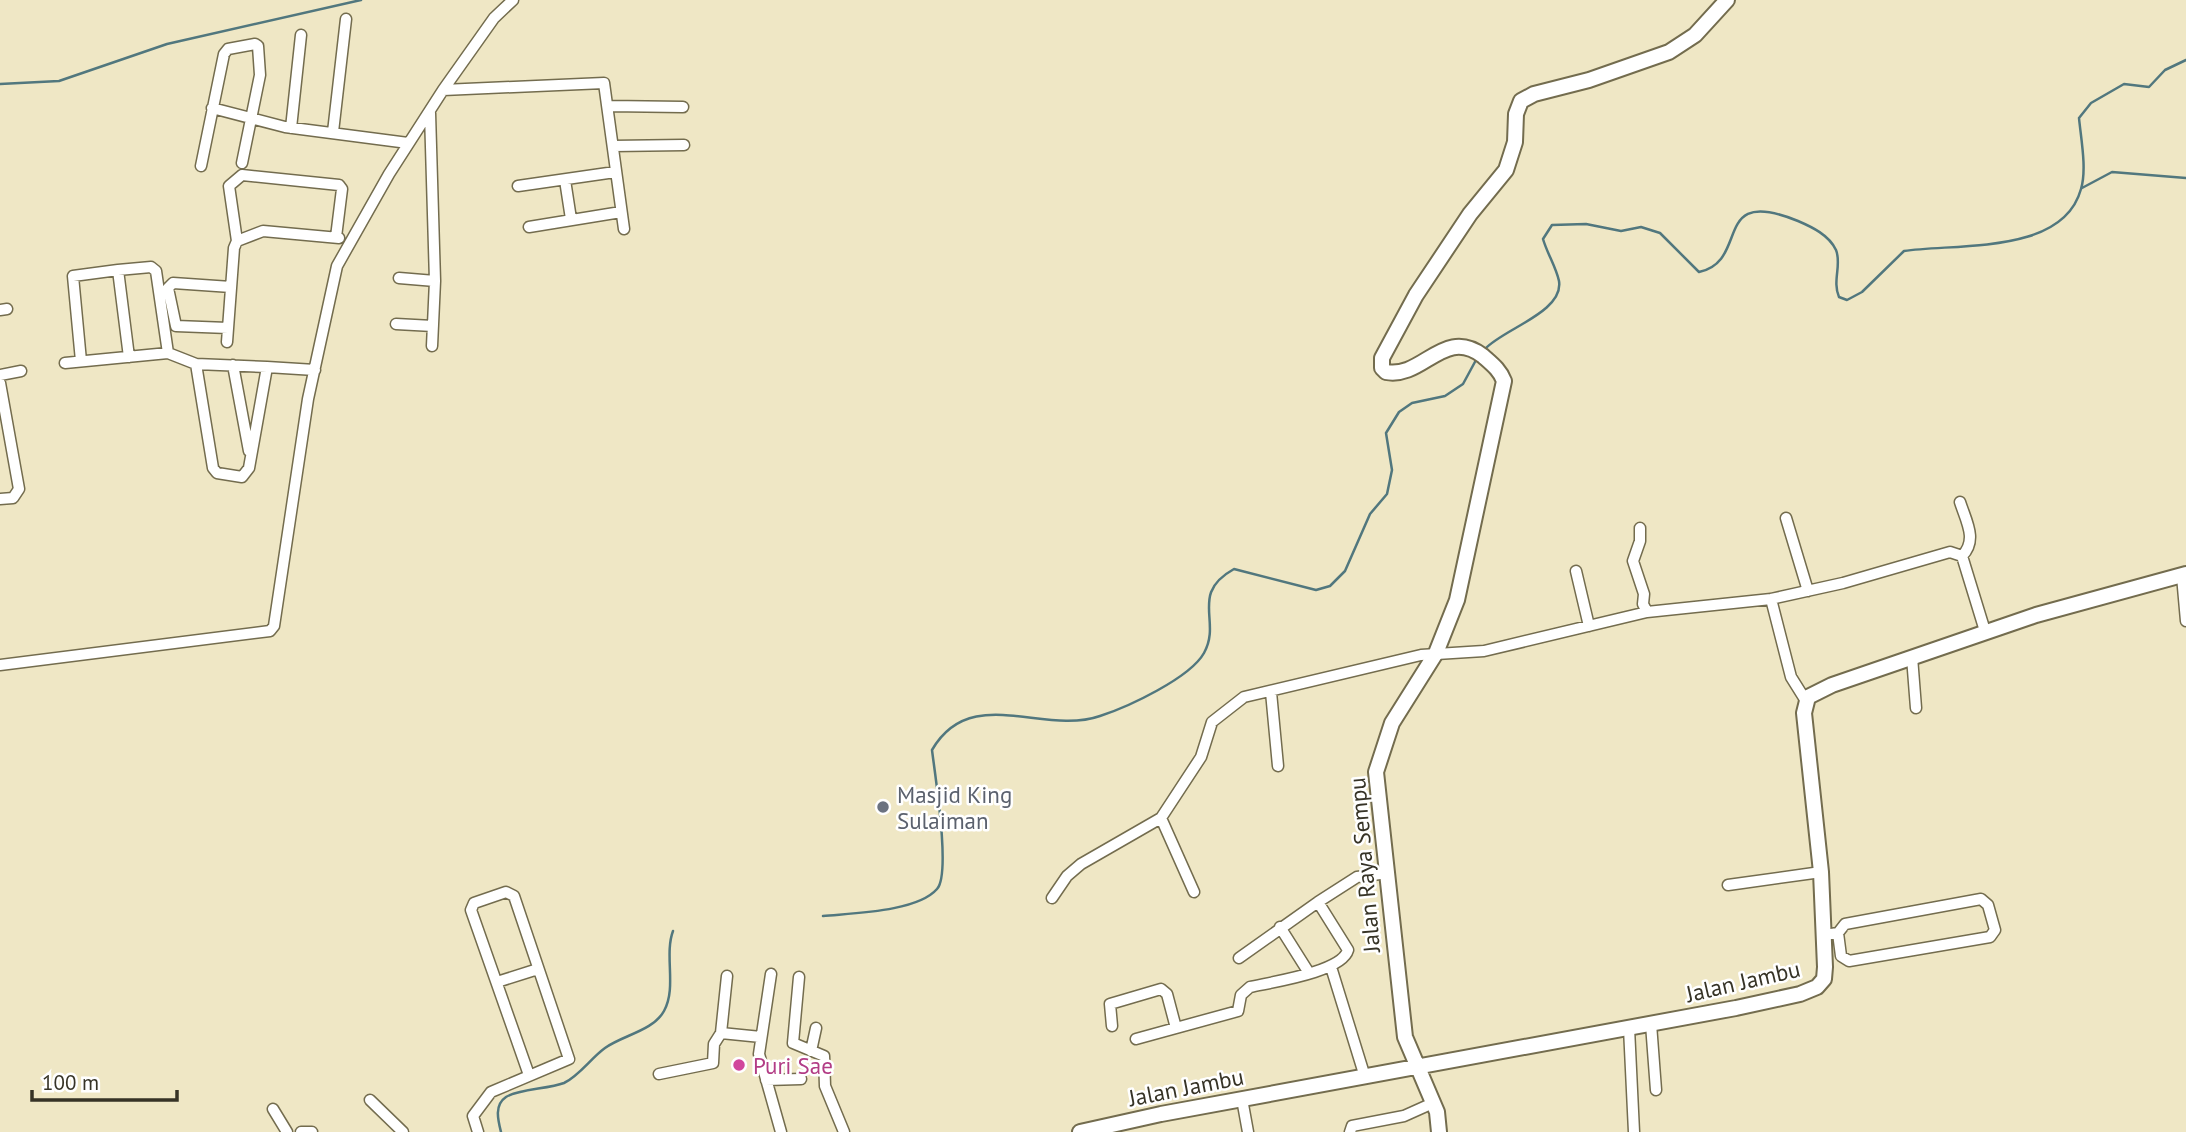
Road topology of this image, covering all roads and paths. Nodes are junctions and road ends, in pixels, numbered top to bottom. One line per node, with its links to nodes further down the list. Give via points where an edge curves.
1 (513, 0): 5 (street, via 487,26)
2 (1727, 0): 62 (street, Jalan Raya Sempu, via 1695,35 1669,52 1521,101 1506,170 1470,214 1386,347 1382,368 1398,373 1456,346 1472,348 1501,373 1504,390 1463,559 1461,585)
3 (346, 19): 12 (street)
4 (301, 34): 11 (street)
5 (443, 90): 6 (street, via 600,82 607,86); 9 (street)
6 (609, 106): 7 (street); 15 (street)
7 (683, 107)
8 (212, 108): 10 (street); 10 (street, via 224,54 228,49 255,44 260,75); 17 (street)
9 (430, 113): 13 (street); 30 (street)
10 (252, 118): 11 (street); 16 (street)
11 (291, 128): 12 (street)
12 (333, 132): 13 (street)
13 (408, 144): 26 (street)
14 (684, 145): 15 (street)
15 (613, 146): 18 (street)
16 (242, 163)
17 (201, 166)
18 (615, 172): 19 (street); 21 (street)
19 (565, 180): 20 (street); 22 (street)
20 (518, 186)
21 (621, 212): 22 (street); 24 (street)
22 (571, 219): 23 (street)
23 (529, 227)
24 (624, 229)
25 (335, 237): 26 (street); 27 (street, via 263,231); 27 (street, via 339,185 242,175 229,186)
26 (350, 240): 44 (street, via 334,277)
27 (237, 241): 31 (street)
28 (118, 270): 37 (street, via 151,267 156,271); 38 (street); 39 (street, via 73,276)
29 (399, 278): 30 (street)
30 (435, 281): 33 (street)
31 (231, 287): 34 (street); 34 (street, via 173,283 168,288 176,326)
32 (396, 324): 33 (street)
33 (433, 326): 36 (street)
34 (228, 328): 35 (street)
35 (227, 342)
36 (432, 345)
37 (168, 353): 38 (street); 41 (street)
38 (129, 357): 39 (street)
39 (81, 361): 40 (street)
40 (65, 363)
41 (196, 364): 42 (street); 48 (street, via 215,472 242,477)
42 (233, 366): 43 (street); 48 (street)
43 (267, 368): 44 (street); 48 (street)
44 (315, 370): 64 (street, via 270,631)
45 (21, 371): 46 (street)
46 (0, 375)
47 (0, 383): 49 (street, via 19,489 13,498)
48 (250, 458)
49 (0, 499)
50 (1960, 502): 53 (street, via 1972,539)
51 (1786, 518): 56 (street)
52 (1640, 528): 58 (street, via 1633,561)
53 (1962, 556): 56 (street, via 1950,552); 61 (street)
54 (1576, 571): 60 (street)
55 (2184, 575): 59 (street); 61 (street)
56 (1808, 591): 57 (street)
57 (1771, 600): 58 (street); 66 (street, via 1791,677)
58 (1647, 612): 60 (street)
59 (2186, 621)
60 (1590, 626): 62 (street, via 1484,651)
61 (1985, 631): 63 (street)
62 (1436, 653): 65 (street); 71 (street, Jalan Raya Sempu, via 1392,723 1378,764 1376,783)
63 (1912, 657): 66 (street, via 1815,692); 67 (street)
64 (0, 665)
65 (1271, 692): 68 (street); 69 (street, via 1244,698 1212,722 1201,757)
66 (1806, 701): 70 (street, Jalan Jambu)
67 (1916, 708)
68 (1278, 766)
69 (1161, 818): 73 (street); 74 (street, via 1081,864)
70 (1821, 872): 72 (street); 77 (street, Jalan Jambu)
71 (1388, 873): 75 (street, via 1357,877); 95 (street, Jalan Raya Sempu, via 1405,1037)
72 (1728, 885)
73 (1194, 892)
74 (1052, 898)
75 (1318, 902): 76 (street); 79 (street, via 1348,950 1346,957)
76 (1280, 928): 78 (street); 81 (street)
77 (1831, 934): 77 (street, via 1845,924 1980,899 1988,905 1994,930 1990,937 1849,961 1841,956); 86 (street, Jalan Jambu, via 1824,979 1813,989)
78 (1239, 958)
79 (1331, 967): 81 (street); 98 (street)
80 (538, 968): 85 (street); 85 (street, via 514,897 506,892 471,907); 97 (street, via 569,1059)
81 (1309, 973): 89 (street, via 1250,988 1241,995 1238,1012)
82 (771, 974): 92 (street)
83 (727, 976): 91 (street)
84 (799, 977): 94 (street, via 793,1043)
85 (497, 982): 97 (street)
86 (1651, 1024): 90 (street, Jalan Jambu); 101 (street)
87 (1112, 1026): 89 (street, via 1110,1004 1161,989 1167,994)
88 (816, 1028): 94 (street)
89 (1176, 1028): 93 (street)
90 (1629, 1028): 95 (street, Jalan Jambu); 117 (street)
91 (722, 1033): 92 (street); 96 (street, via 714,1044 713,1063)
92 (761, 1037): 100 (street, via 759,1054)
93 (1136, 1039)
94 (811, 1051): 112 (street, via 824,1056 825,1086)
95 (1416, 1068): 98 (street, Jalan Jambu); 104 (street, Jalan Raya Sempu)
96 (659, 1073)
97 (529, 1075): 110 (street, via 491,1092 480,1104 473,1116)
98 (1365, 1077): 102 (street, Jalan Jambu)
99 (802, 1079): 100 (street)
100 (766, 1080): 111 (street)
101 (1656, 1090)
102 (1242, 1099): 113 (street, Jalan Jambu); 114 (street)
103 (370, 1100): 109 (street)
104 (1433, 1103): 115 (street, via 1404,1116 1352,1126); 116 (street, Jalan Raya Sempu)
105 (273, 1109): 106 (street)
106 (286, 1132)
107 (301, 1132): 108 (street)
108 (312, 1132)
109 (403, 1132)
110 (478, 1132)
111 (781, 1132)
112 (844, 1132)
113 (1080, 1132)
114 (1248, 1132)
115 (1350, 1132)
116 (1439, 1132)
117 (1634, 1132)

